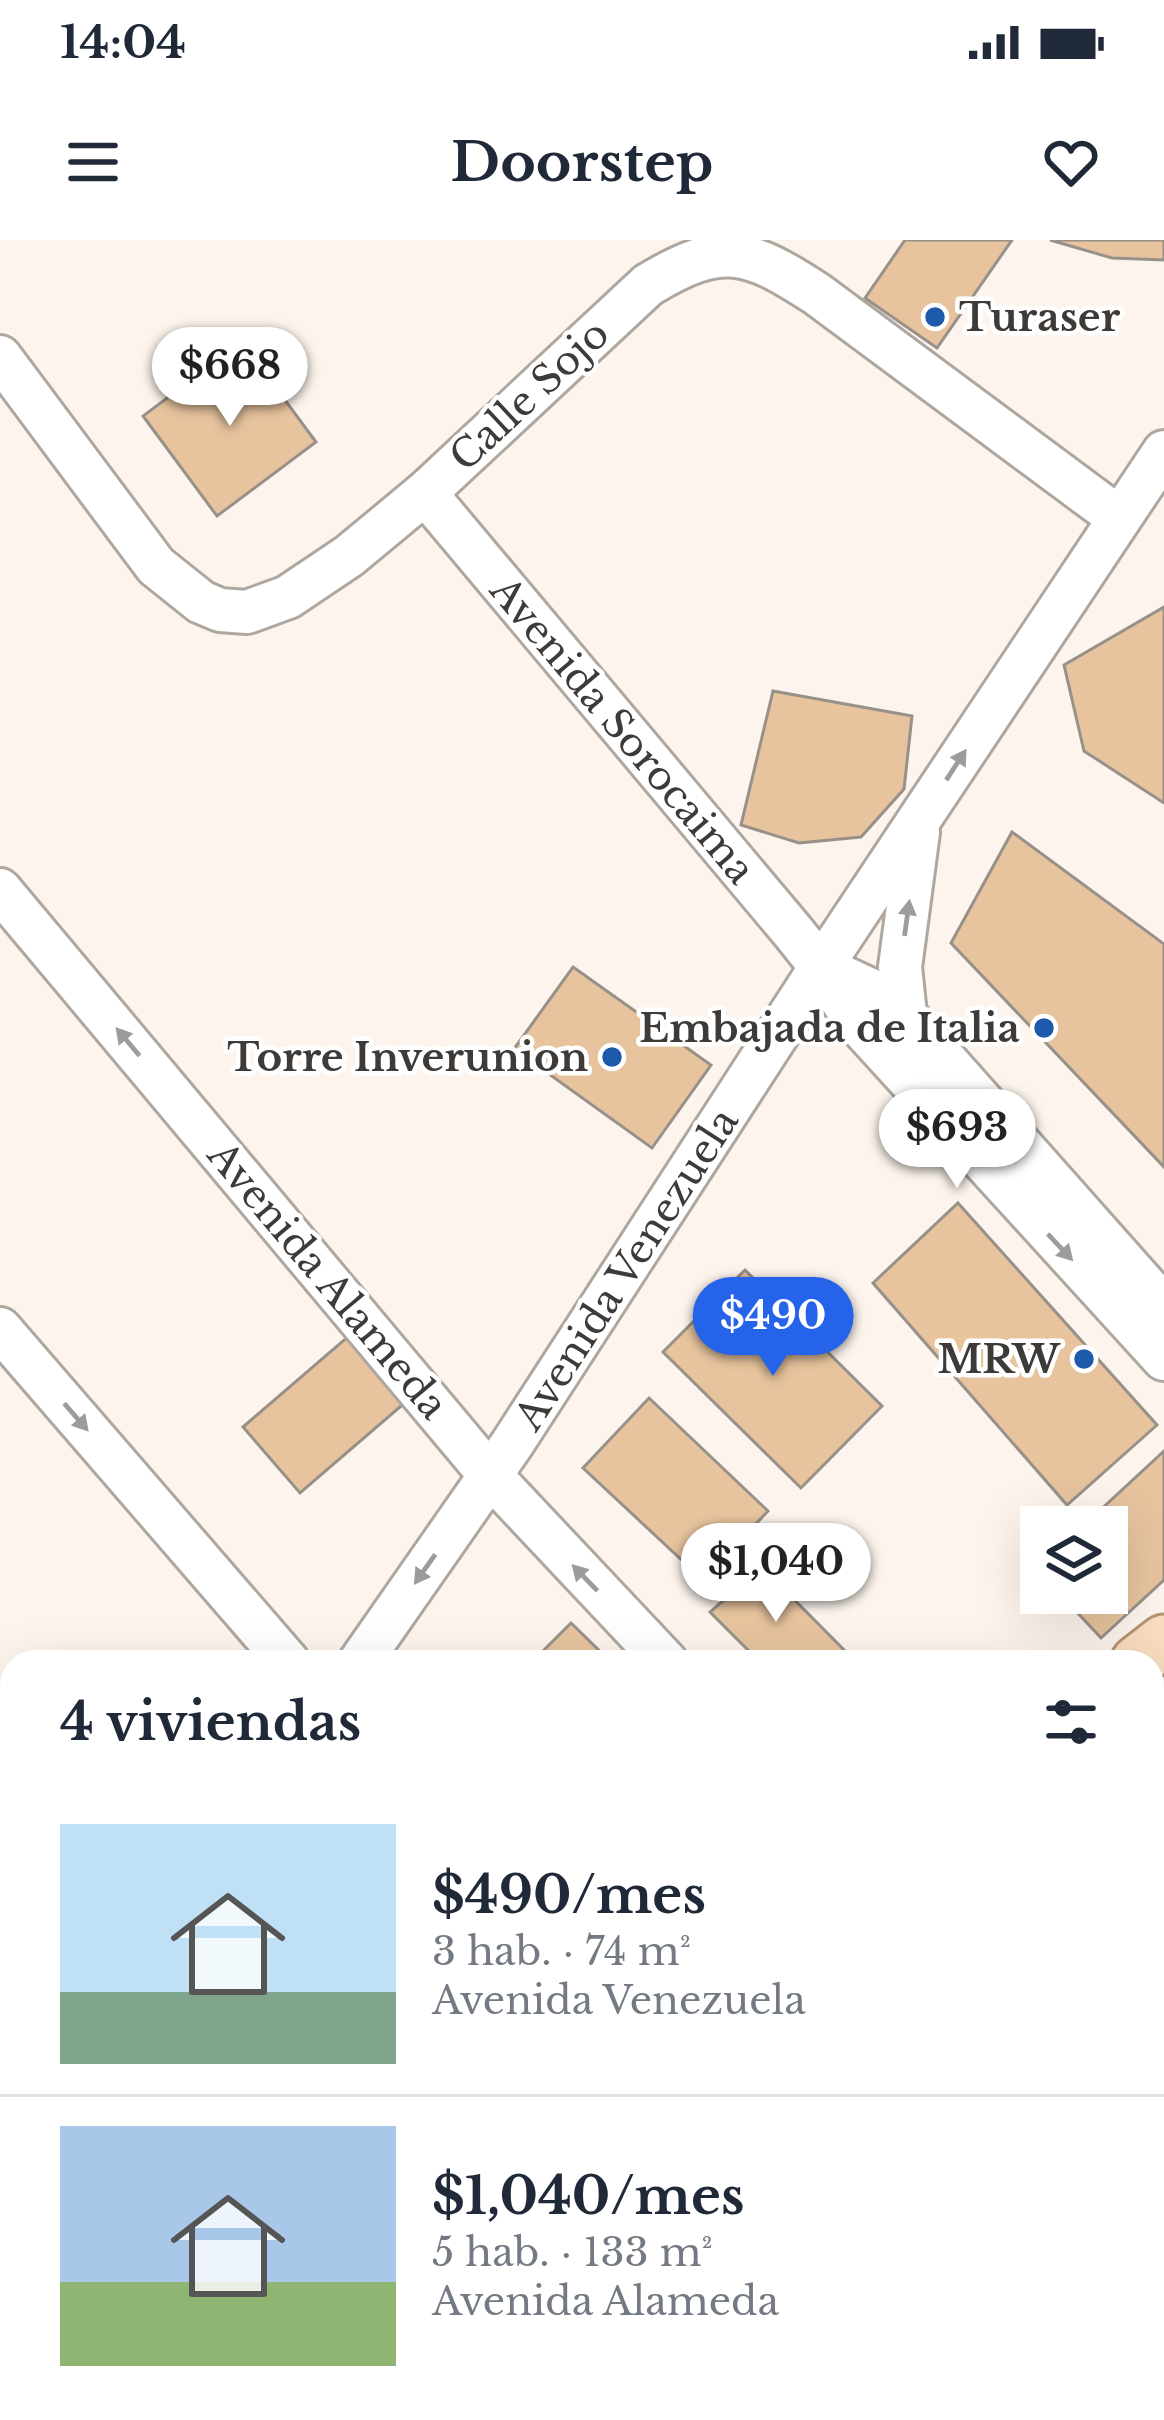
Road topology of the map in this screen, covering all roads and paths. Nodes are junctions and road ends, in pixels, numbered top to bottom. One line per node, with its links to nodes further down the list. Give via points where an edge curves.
1 (0, 357): 3 (street, Calle Sojo, via 157,566 220,610 247,612 288,597)
2 (1164, 452): 4 (street, Avenida Venezuela)
3 (425, 493): 4 (street, Calle Sojo, via 648,285 679,266 731,255 774,266 817,294); 7 (street, Avenida Sorocaima)
4 (1119, 518): 5 (street, Avenida Venezuela, one-way to 4)
5 (919, 820): 7 (street, Avenida Venezuela); 8 (street, one-way to 5, via 900,967)
6 (0, 890): 12 (street, Avenida Alameda, one-way to 6)
7 (821, 967): 8 (street, Avenida Sorocaima); 11 (street, Avenida Sorocaima, one-way to 11, via 854,1019); 12 (street, Avenida Venezuela)
8 (905, 1015): 9 (street, Avenida Sorocaima)
9 (1164, 1307)
10 (0, 1328): 13 (street, one-way to 13)
11 (1164, 1359)
12 (490, 1475): 14 (street, Avenida Venezuela, one-way to 14); 15 (street, Avenida Alameda, one-way to 12)
13 (278, 1650)
14 (368, 1650)
15 (655, 1650)

